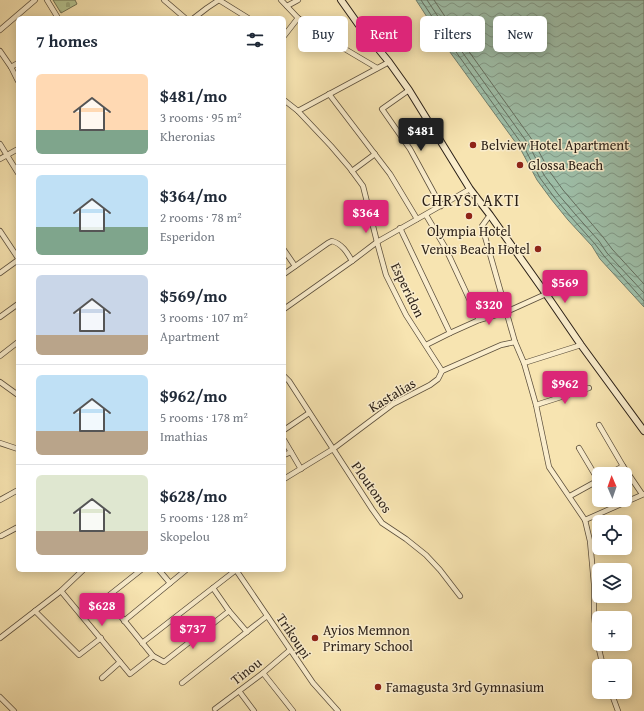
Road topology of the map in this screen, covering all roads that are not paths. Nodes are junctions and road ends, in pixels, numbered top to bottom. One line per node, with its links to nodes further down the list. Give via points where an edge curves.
1 (35, 0): 9 (street)
2 (48, 0): 11 (street)
3 (164, 0): 12 (street)
4 (219, 0): 13 (street); 14 (street)
5 (281, 0): 8 (street)
6 (298, 0): 8 (street)
7 (341, 0): 20 (street)
8 (287, 6): 15 (street)
9 (16, 16)
10 (16, 16): 16 (street)
11 (57, 16)
12 (181, 16)
13 (196, 16)
14 (245, 16)
15 (298, 18): 17 (street)
16 (0, 30)
17 (286, 33)
18 (0, 51): 22 (street)
19 (348, 51): 23 (street)
20 (389, 62): 23 (street); 25 (street)
21 (16, 64): 22 (street)
22 (11, 67): 24 (street)
23 (377, 68): 26 (street)
24 (16, 77)
25 (409, 90): 36 (street); 37 (street, via 382,109 410,149)
26 (329, 94): 28 (street); 31 (street)
27 (286, 102): 28 (street, Esperidon)
28 (298, 111): 35 (street, Esperidon)
29 (0, 144): 32 (street)
30 (16, 150): 32 (street)
31 (375, 154): 35 (street); 40 (street)
32 (7, 155): 33 (street); 34 (street)
33 (0, 159)
34 (16, 170)
35 (352, 171): 43 (street, Esperidon, via 363,186)
36 (470, 189): 37 (street); 39 (street)
37 (440, 206): 38 (street)
38 (426, 215): 40 (street); 56 (street, via 446,247)
39 (490, 215): 51 (street); 54 (street, via 482,226)
40 (417, 219): 41 (street)
41 (400, 228): 43 (street); 57 (street)
42 (0, 230): 45 (street)
43 (377, 242): 46 (street); 60 (street, Esperidon, via 386,275 406,315)
44 (286, 253): 48 (street)
45 (16, 256)
46 (352, 260): 48 (street, via 338,242 332,241); 53 (street)
47 (16, 261): 49 (street)
48 (295, 266): 50 (street)
49 (0, 273)
50 (286, 273)
51 (546, 294): 54 (street); 61 (street)
52 (16, 305): 55 (street)
53 (286, 308)
54 (506, 312): 56 (street); 58 (street)
55 (0, 317)
56 (479, 320): 57 (street)
57 (450, 333): 60 (street)
58 (515, 342): 63 (street); 64 (street, Kastalias, via 500,345)
59 (16, 344): 62 (street)
60 (426, 345): 64 (street, Esperidon)
61 (581, 345): 63 (street); 75 (street)
62 (0, 356)
63 (524, 363): 71 (street)
64 (442, 370): 80 (street, Kastalias, via 438,379 430,385 393,404)
65 (286, 378): 66 (street, Ploutonos)
66 (289, 381): 68 (street); 72 (street, Ploutonos)
67 (0, 382): 70 (street)
68 (286, 383)
69 (589, 388): 71 (street)
70 (16, 394)
71 (536, 405): 90 (street, via 549,467)
72 (309, 413): 74 (street); 80 (street, Ploutonos)
73 (599, 425): 83 (street)
74 (286, 429)
75 (644, 432)
76 (0, 443): 78 (street)
77 (286, 443): 81 (street)
78 (16, 448)
79 (579, 448): 85 (street)
80 (333, 449): 84 (street, Kastalias); 104 (street, Ploutonos, via 382,523 426,555)
81 (291, 452): 82 (street); 84 (street)
82 (286, 454)
83 (623, 466): 89 (street)
84 (301, 469): 86 (street, Kastalias)
85 (592, 470)
86 (286, 478)
87 (592, 483): 90 (street)
88 (16, 491): 91 (street)
89 (643, 494): 92 (street)
90 (570, 496): 92 (street)
91 (0, 500)
92 (585, 520): 117 (street, via 590,542 594,615)
93 (16, 528): 94 (street)
94 (1, 536)
95 (81, 572): 103 (street)
96 (138, 572): 105 (street)
97 (161, 572): 101 (street)
98 (184, 572): 101 (street)
99 (233, 572): 102 (street)
100 (237, 572): 109 (street, Trikoupi)
101 (170, 583): 110 (street)
102 (213, 588): 107 (street); 114 (street)
103 (61, 590): 106 (street); 108 (street)
104 (460, 596)
105 (106, 598): 108 (street); 110 (street)
106 (35, 611): 112 (street); 113 (street, via 79,655)
107 (229, 611): 111 (street); 116 (street, via 164,662)
108 (83, 616): 113 (street)
109 (267, 616): 111 (street); 115 (street, Trikoupi)
110 (124, 621): 114 (street)
111 (247, 632): 121 (street)
112 (0, 638)
113 (100, 638): 118 (street)
114 (142, 643): 116 (street)
115 (290, 650): 119 (street, Tinou); 129 (street, Trikoupi, via 313,683)
116 (153, 656): 118 (street, via 130,674)
117 (601, 659)
118 (120, 662): 120 (street)
119 (263, 673): 122 (street, Tinou); 128 (street)
120 (102, 678)
121 (182, 683)
122 (239, 692): 125 (street, Tinou); 127 (street)
123 (0, 697): 126 (street)
124 (614, 699): 130 (street)
125 (215, 709)
126 (14, 711)
127 (254, 711)
128 (293, 711)
129 (338, 711)
130 (618, 711)

